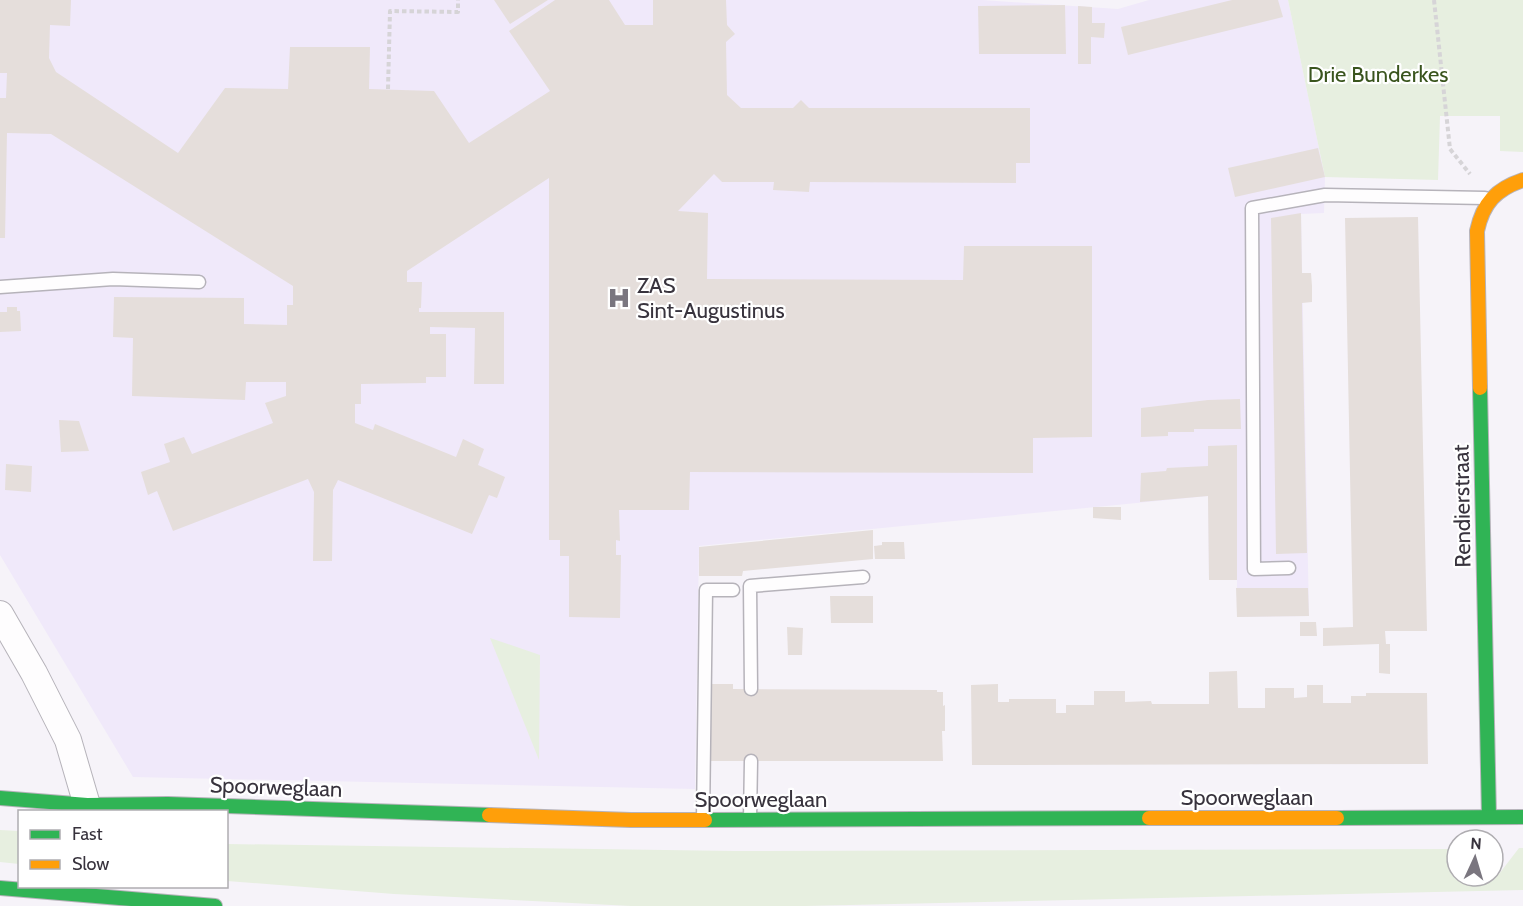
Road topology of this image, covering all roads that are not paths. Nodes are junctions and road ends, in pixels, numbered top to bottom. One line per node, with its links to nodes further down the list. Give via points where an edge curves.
1 (1523, 180): 2 (main road)
2 (1489, 198): 5 (lane, via 1325,195 1252,208 1254,569); 13 (main road, Rendierstraat, via 1477,231)
3 (199, 282): 4 (lane, via 112,279)
4 (0, 287)
5 (1289, 568)
6 (863, 577): 9 (lane, via 750,586)
7 (733, 590): 15 (lane, via 706,590)
8 (0, 614): 12 (street, via 68,740)
9 (751, 689)
10 (751, 761): 16 (lane)
11 (0, 798): 12 (main road, Spoorweglaan)
12 (87, 804): 15 (main road, Spoorweglaan)
13 (1489, 817): 14 (main road, Spoorweglaan); 16 (main road, Spoorweglaan)
14 (1523, 817)
15 (703, 820): 16 (main road, Spoorweglaan)
16 (750, 820)
17 (0, 888): 18 (main road)
18 (215, 906)

